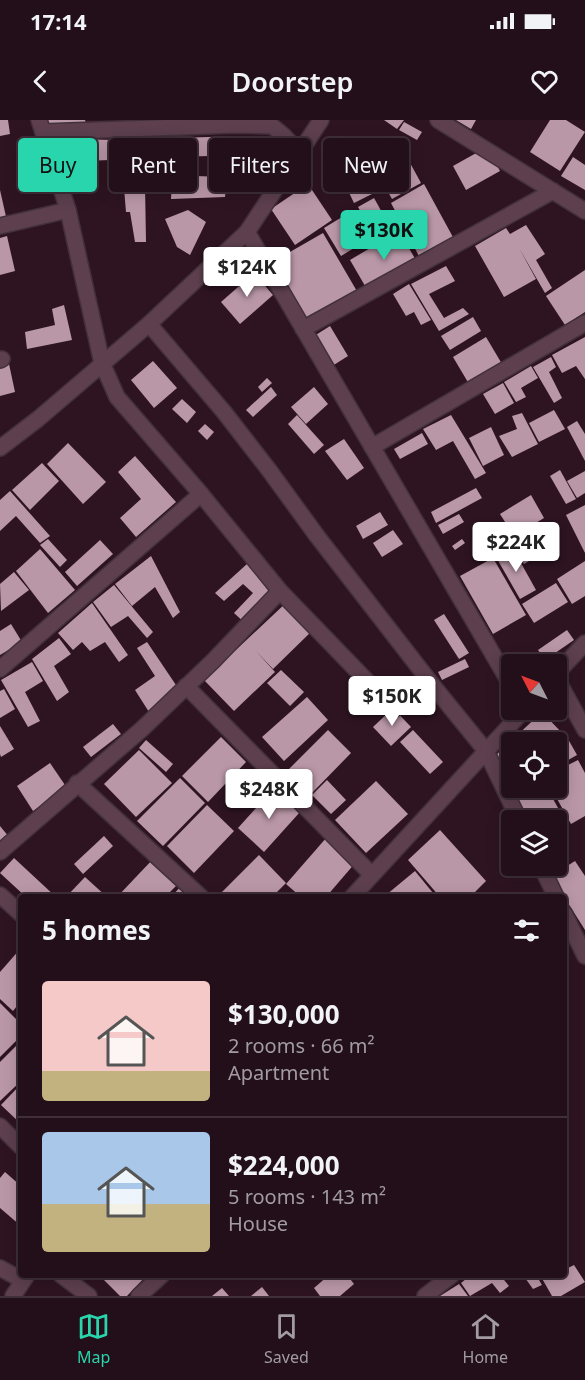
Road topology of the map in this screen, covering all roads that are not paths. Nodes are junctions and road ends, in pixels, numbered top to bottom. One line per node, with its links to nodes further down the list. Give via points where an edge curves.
1 (321, 120): 5 (street)
2 (438, 120): 6 (street)
3 (41, 126): 4 (street, via 272,126); 8 (street)
4 (286, 138)
5 (309, 138)
6 (553, 191): 9 (street); 14 (street)
7 (273, 192): 11 (street)
8 (68, 210): 10 (street); 15 (street)
9 (585, 211)
10 (0, 226)
11 (247, 232): 13 (street); 14 (street)
12 (585, 323): 16 (street)
13 (149, 324): 15 (street); 25 (street, via 270,470)
14 (303, 328): 16 (street)
15 (102, 363): 17 (street); 18 (street, via 117,397)
16 (372, 447): 22 (street)
17 (0, 448)
18 (201, 494): 19 (street); 23 (street)
19 (280, 591): 24 (street); 25 (street, via 394,710)
20 (585, 643): 21 (street)
21 (567, 663)
22 (501, 668)
23 (0, 669)
24 (186, 686): 30 (street); 33 (street)
25 (434, 687): 29 (street)
26 (567, 696): 28 (street)
27 (515, 720): 29 (street)
28 (585, 730)
29 (486, 751): 31 (street); 33 (street)
30 (77, 783): 32 (street); 35 (street)
31 (514, 810)
32 (0, 852)
33 (372, 875): 36 (street)
34 (546, 876): 37 (street)
35 (198, 894)
36 (355, 894)
37 (555, 894)
38 (0, 895): 39 (street)
39 (18, 911)
40 (567, 919): 41 (street)
41 (585, 956)
42 (0, 1126): 43 (street)
43 (18, 1144)
44 (0, 1268): 45 (street)
45 (18, 1276)
46 (24, 1278): 50 (street)
47 (65, 1278): 51 (street)
48 (159, 1278): 52 (street)
49 (448, 1278): 53 (street)
50 (13, 1296)
51 (89, 1296)
52 (139, 1296)
53 (425, 1296)

